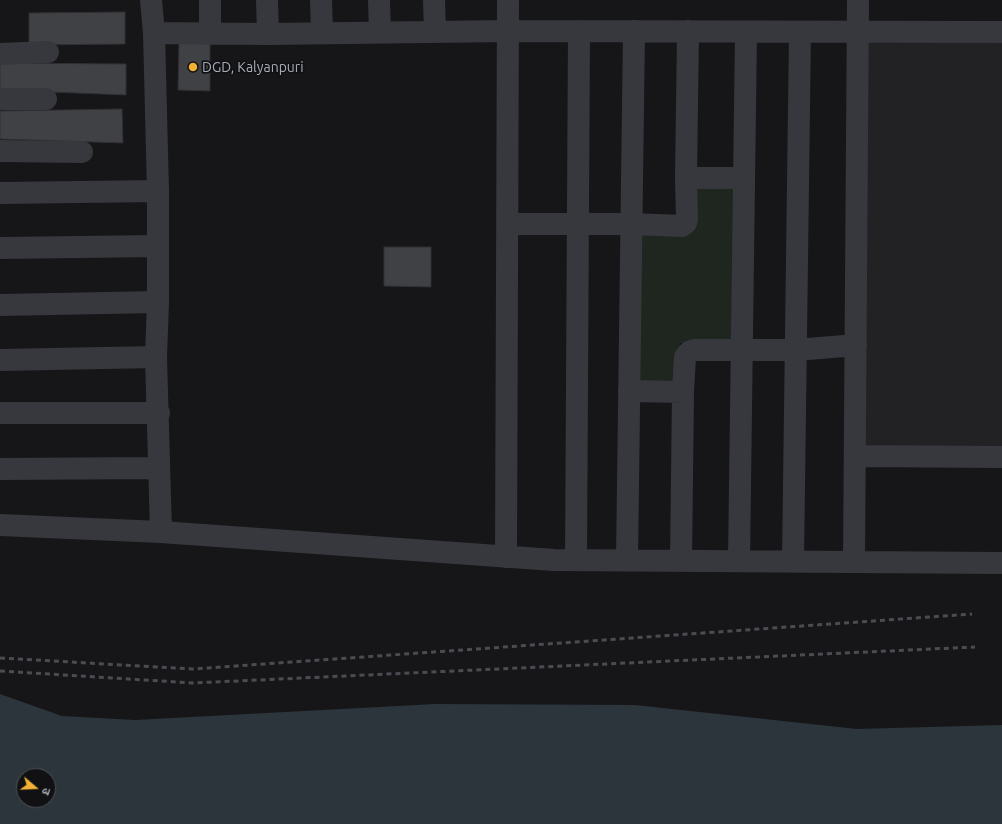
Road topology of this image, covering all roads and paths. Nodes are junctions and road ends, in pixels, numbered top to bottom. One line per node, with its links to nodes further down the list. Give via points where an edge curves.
1 (151, 0): 19 (street)
2 (210, 0): 21 (street)
3 (266, 0): 22 (street)
4 (321, 0): 20 (street)
5 (379, 0): 13 (street)
6 (434, 0): 14 (street)
7 (508, 0): 9 (street)
8 (858, 0): 17 (street)
9 (508, 31): 10 (street); 14 (street); 33 (street)
10 (579, 31): 11 (street); 34 (street)
11 (634, 31): 12 (street); 35 (street)
12 (688, 31): 15 (street); 29 (street)
13 (380, 32): 14 (street); 20 (street)
14 (435, 32)
15 (746, 32): 16 (street); 30 (street)
16 (800, 32): 17 (street); 42 (street)
17 (858, 32): 18 (street); 40 (street)
18 (1002, 32)
19 (154, 33): 21 (street); 31 (street)
20 (322, 33): 22 (street)
21 (210, 34): 22 (street)
22 (268, 34)
23 (48, 52): 24 (street)
24 (0, 54)
25 (0, 99): 26 (street)
26 (46, 99)
27 (0, 152): 28 (street)
28 (82, 152)
29 (686, 178): 30 (street); 35 (street, via 686,223 682,226)
30 (744, 178): 41 (street)
31 (158, 192): 32 (street); 36 (street)
32 (0, 193)
33 (507, 224): 34 (street); 55 (street)
34 (578, 224): 35 (street); 56 (street)
35 (631, 224): 45 (street)
36 (157, 246): 37 (street); 38 (street)
37 (0, 248)
38 (158, 302): 39 (street); 43 (street)
39 (0, 305)
40 (856, 345): 42 (street); 49 (street)
41 (741, 350): 42 (street); 46 (street, via 689,352 685,358); 59 (street)
42 (796, 350): 60 (street)
43 (156, 357): 44 (street); 48 (street)
44 (0, 360)
45 (629, 391): 46 (street); 57 (street)
46 (683, 392): 58 (street)
47 (0, 413): 48 (street)
48 (159, 414): 51 (street)
49 (855, 456): 50 (street); 61 (street)
50 (1002, 457)
51 (158, 468): 52 (street); 54 (street)
52 (0, 469)
53 (0, 525): 54 (street)
54 (161, 532): 55 (street)
55 (506, 557): 56 (street)
56 (576, 560): 57 (street)
57 (627, 560): 58 (street)
58 (681, 561): 59 (street)
59 (739, 561): 60 (street)
60 (793, 562): 61 (street)
61 (854, 562): 62 (street)
62 (1002, 563)

